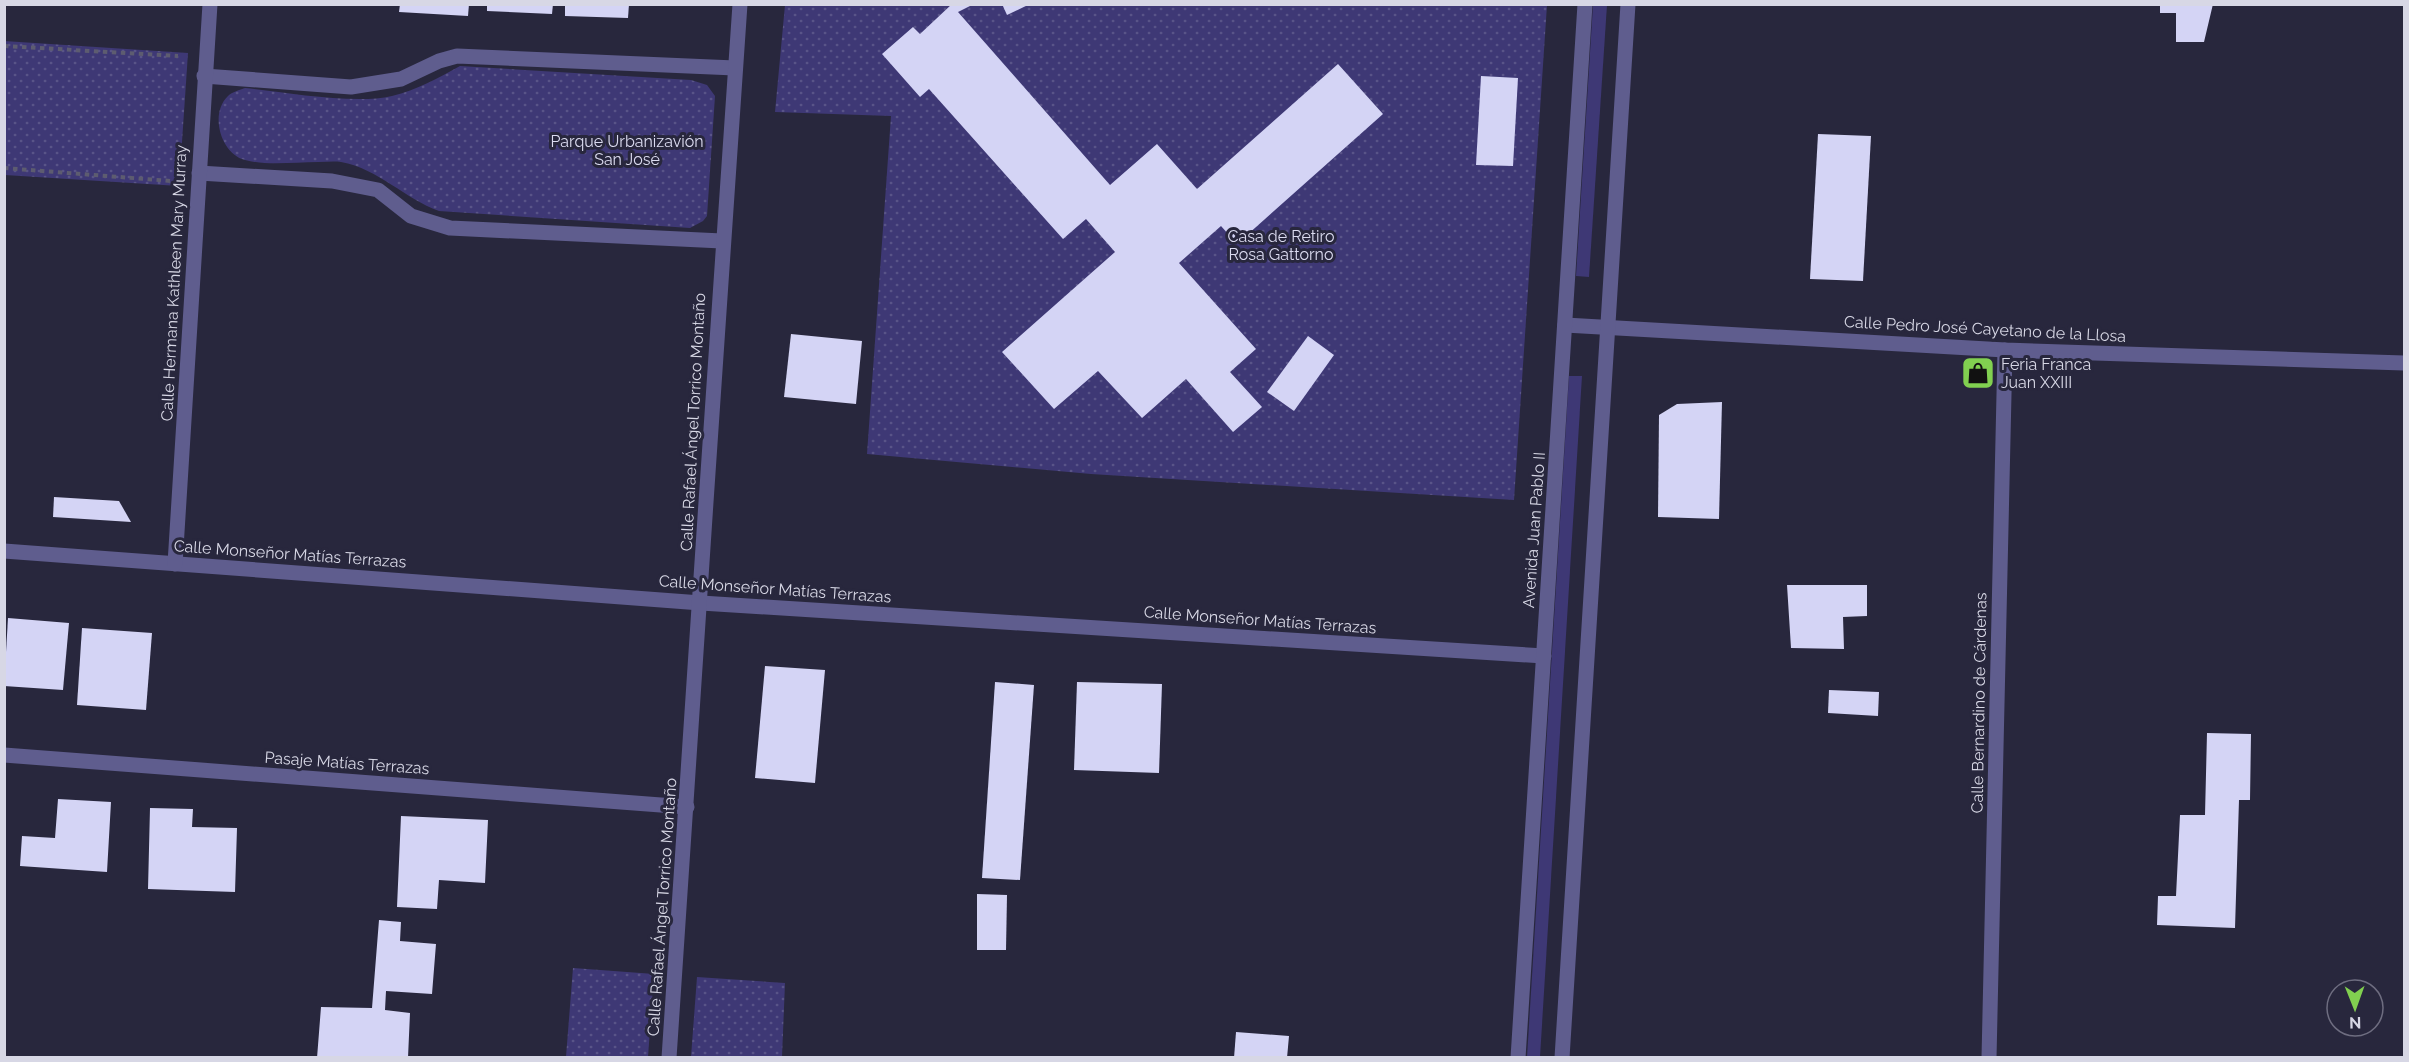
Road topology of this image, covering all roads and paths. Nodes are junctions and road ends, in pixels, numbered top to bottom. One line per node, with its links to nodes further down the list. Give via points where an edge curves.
1 (210, 4): 6 (street, Calle Hermana Kathleen Mary Murray)
2 (740, 4): 7 (street, Calle Rafael Ángel Torrico Montaño)
3 (1585, 4): 12 (street, Avenida Juan Pablo II)
4 (1628, 4): 13 (street)
5 (4, 46): 6 (path)
6 (206, 57): 8 (street, Calle Hermana Kathleen Mary Murray)
7 (735, 68): 8 (street, via 457,56 401,79 351,87); 11 (street, Calle Rafael Ángel Torrico Montaño)
8 (204, 76): 10 (street, Calle Hermana Kathleen Mary Murray)
9 (4, 168): 10 (path)
10 (198, 178): 11 (street, via 332,181 378,190 411,216 450,228); 17 (street, Calle Hermana Kathleen Mary Murray)
11 (722, 241): 18 (street, Calle Rafael Ángel Torrico Montaño)
12 (1565, 326): 13 (street, Calle Pedro José Cayetano de la Llosa); 19 (street, Avenida Juan Pablo II)
13 (1607, 328): 14 (street, Calle Pedro José Cayetano de la Llosa); 24 (street)
14 (2005, 350): 15 (street, Calle Pedro José Cayetano de la Llosa); 25 (street, Calle Bernardino de Cárdenas)
15 (2404, 363)
16 (4, 551): 17 (street, Calle Monseñor Matías Terrazas)
17 (176, 564): 18 (street, Calle Monseñor Matías Terrazas)
18 (701, 603): 19 (street, Calle Monseñor Matías Terrazas); 21 (street, Calle Rafael Ángel Torrico Montaño)
19 (1544, 656): 23 (street, Avenida Juan Pablo II)
20 (4, 755): 21 (street, Pasaje Matías Terrazas)
21 (687, 807): 22 (street, Calle Rafael Ángel Torrico Montaño)
22 (669, 1058)
23 (1518, 1058)
24 (1562, 1058)
25 (1989, 1058)

